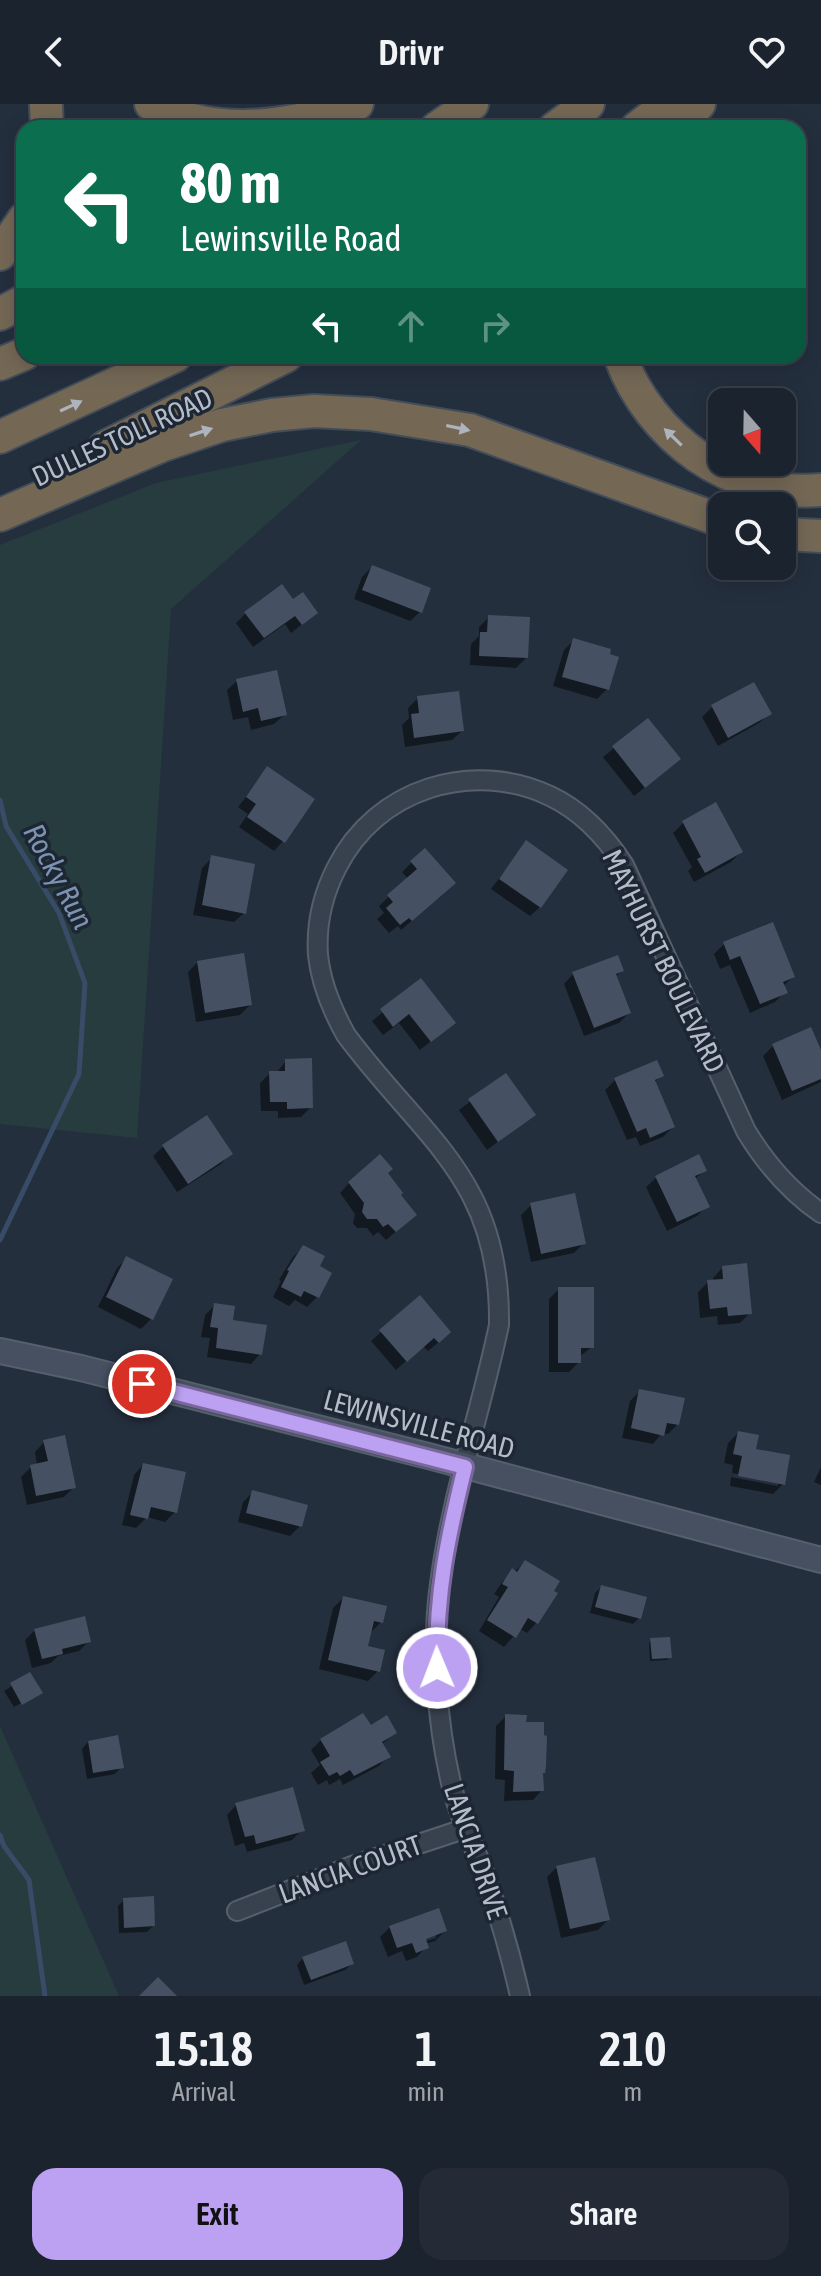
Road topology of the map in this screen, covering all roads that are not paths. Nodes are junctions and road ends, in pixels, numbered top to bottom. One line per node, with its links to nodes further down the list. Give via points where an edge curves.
1 (151, 104): 8 (highway)
2 (357, 104): 9 (highway)
3 (370, 104): 10 (highway)
4 (472, 104): 11 (highway)
5 (588, 104): 12 (highway)
6 (668, 104): 13 (highway)
7 (699, 104): 14 (highway)
8 (190, 120)
9 (300, 120)
10 (344, 120)
11 (449, 120)
12 (566, 120)
13 (647, 120)
14 (684, 120)
15 (16, 231): 16 (highway)
16 (0, 254)
17 (158, 364): 20 (highway, one-way to 17)
18 (270, 364): 22 (highway, DULLES TOLL ROAD)
19 (624, 364): 21 (highway, one-way to 19, via 748,481 696,456 649,410)
20 (0, 437)
21 (821, 490)
22 (0, 494)
23 (0, 515): 24 (highway, one-way to 24, via 222,425 314,411 383,415 470,430)
24 (708, 516)
25 (796, 535): 26 (highway)
26 (821, 536)
27 (821, 1213): 29 (street, MAYHURST BOULEVARD, via 784,1182 746,1131 624,865 593,825 551,796 502,781 448,782 396,802 358,835 336,868 322,904 318,956 332,1010 346,1035 457,1168 487,1226 500,1291 499,1325)
28 (0, 1351): 29 (main road, LEWINSVILLE ROAD)
29 (465, 1467): 30 (main road, LEWINSVILLE ROAD); 31 (street, LANCIA DRIVE, via 445,1546 437,1630 450,1780)
30 (821, 1560)
31 (464, 1829): 32 (street, LANCIA COURT); 33 (street, LANCIA DRIVE, via 505,1934)
32 (237, 1911)
33 (520, 1996)

